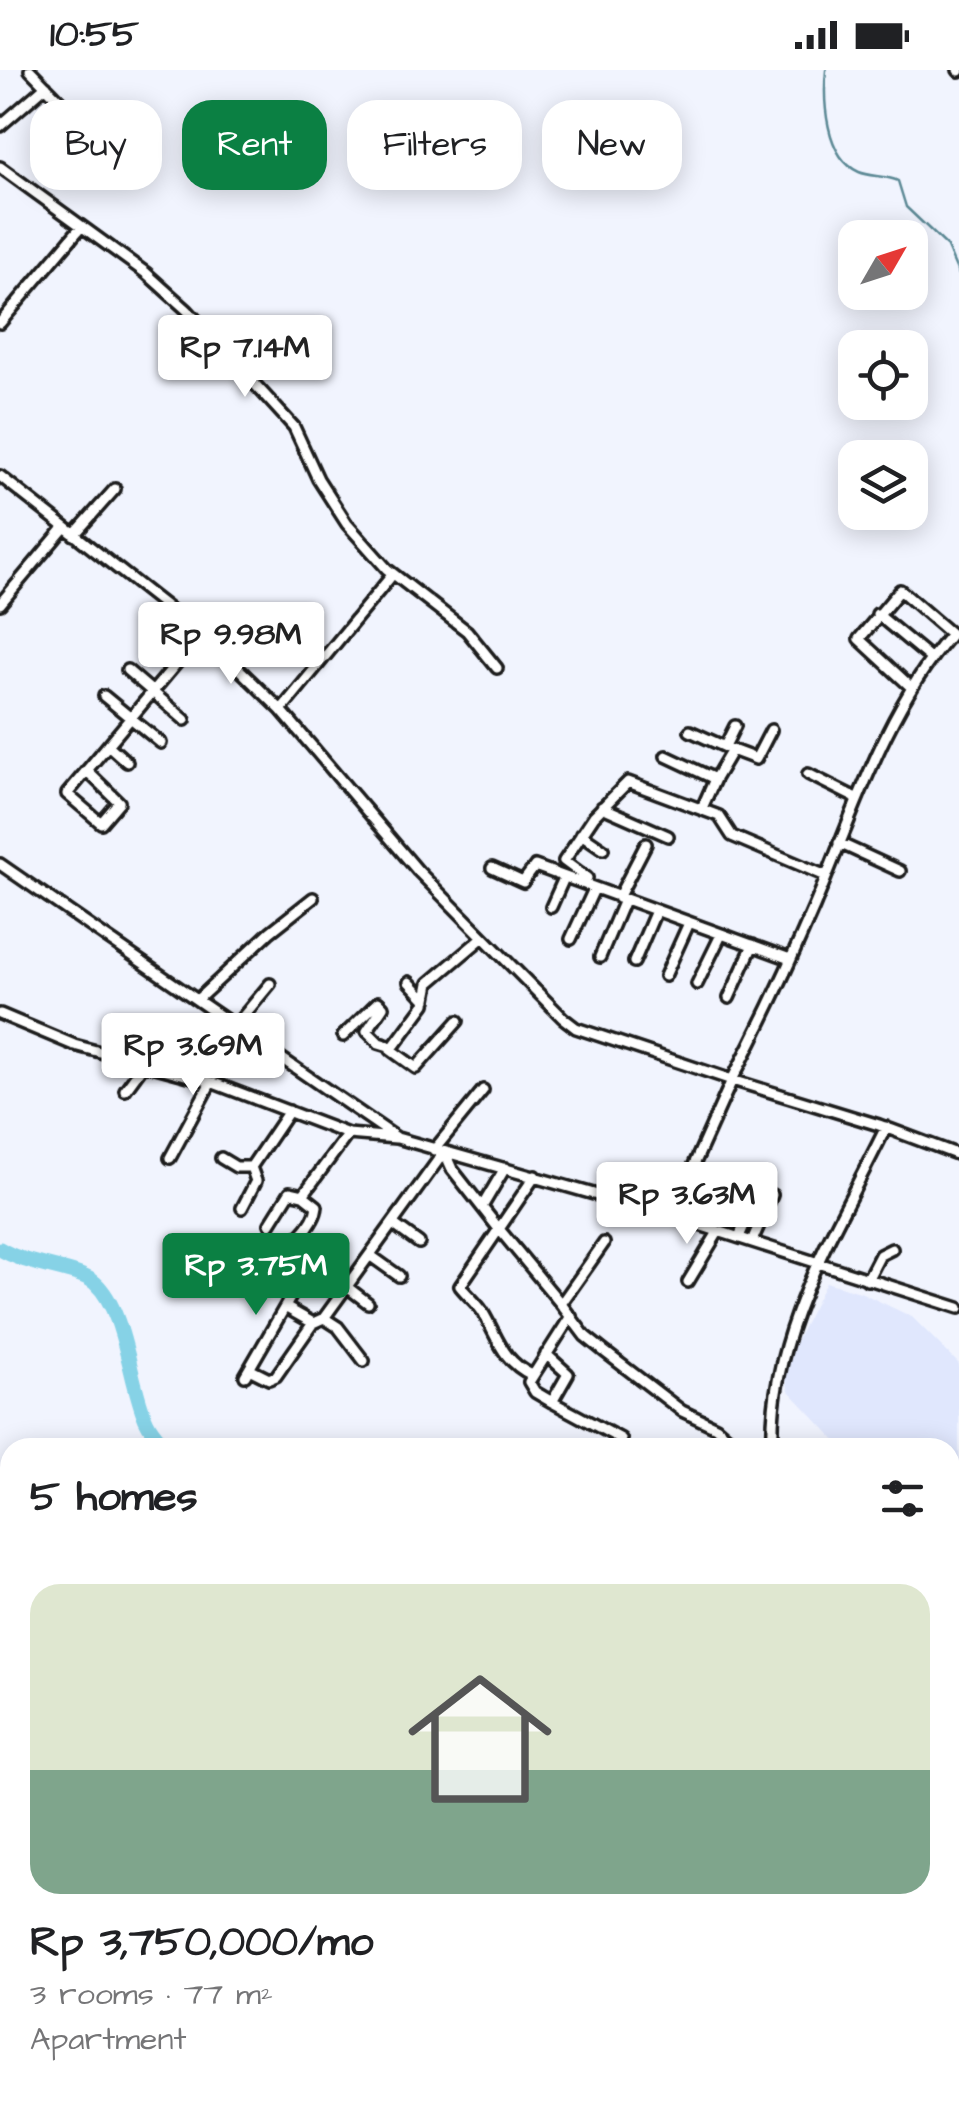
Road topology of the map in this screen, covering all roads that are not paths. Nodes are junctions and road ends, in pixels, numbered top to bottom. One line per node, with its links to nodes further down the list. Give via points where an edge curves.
1 (30, 70): 2 (street)
2 (46, 86): 3 (street); 4 (street)
3 (59, 100)
4 (0, 126)
5 (0, 167): 6 (street)
6 (81, 227): 7 (street); 12 (street, via 146,272 259,386 294,428 346,524)
7 (0, 323)
8 (0, 476): 10 (street)
9 (114, 489): 11 (street)
10 (64, 528): 11 (street); 13 (street)
11 (74, 535): 16 (street)
12 (393, 574): 18 (street, via 467,631); 23 (street)
13 (0, 604)
14 (877, 614): 15 (street, via 903,591); 17 (street); 20 (street, via 859,640)
15 (955, 630): 17 (street)
16 (201, 634): 21 (street); 23 (street)
17 (930, 658): 20 (street)
18 (497, 668)
19 (128, 670): 21 (street)
20 (912, 688): 39 (street)
21 (153, 692): 24 (street); 25 (street)
22 (104, 696): 24 (street)
23 (281, 710): 60 (street)
24 (131, 718): 29 (street); 30 (street)
25 (185, 720)
26 (735, 726): 31 (street)
27 (771, 730): 31 (street, via 756,759)
28 (690, 731): 31 (street)
29 (161, 743)
30 (108, 745): 33 (street); 34 (street)
31 (728, 748): 36 (street)
32 (666, 756): 36 (street)
33 (128, 762)
34 (87, 770): 38 (street); 38 (street, via 118,800 117,808 98,823)
35 (808, 774): 39 (street)
36 (715, 779): 41 (street)
37 (59, 788): 38 (street)
38 (67, 797)
39 (856, 798): 44 (street)
40 (602, 806): 41 (street, via 628,782); 42 (street); 43 (street)
41 (702, 808): 50 (street, via 722,818 732,836)
42 (581, 834): 46 (street); 52 (street, via 564,861)
43 (668, 836)
44 (839, 843): 49 (street); 50 (street)
45 (646, 844): 55 (street)
46 (603, 849)
47 (0, 864): 71 (street)
48 (492, 868): 51 (street, via 524,882 533,866)
49 (900, 871)
50 (826, 876): 64 (street)
51 (564, 878): 53 (street); 56 (street)
52 (588, 878)
53 (594, 889): 55 (street); 61 (street)
54 (313, 898): 71 (street)
55 (621, 899): 57 (street); 63 (street)
56 (551, 907)
57 (655, 912): 58 (street); 65 (street)
58 (689, 922): 59 (street); 66 (street)
59 (721, 935): 62 (street); 69 (street)
60 (482, 938): 72 (street, via 429,983); 81 (street, via 576,1028)
61 (571, 939)
62 (753, 945): 64 (street); 70 (street)
63 (600, 957)
64 (790, 959): 81 (street)
65 (634, 962)
66 (665, 976)
67 (409, 982): 72 (street)
68 (270, 984): 76 (street)
69 (697, 984)
70 (729, 998)
71 (197, 1000): 76 (street)
72 (426, 1000): 79 (street)
73 (0, 1014): 80 (street)
74 (458, 1021): 79 (street, via 416,1068)
75 (357, 1024): 77 (street); 77 (street, via 379,1003 383,1007); 78 (street)
76 (236, 1025): 88 (street)
77 (367, 1031): 79 (street)
78 (343, 1036)
79 (392, 1047)
80 (144, 1064): 82 (street); 83 (street)
81 (732, 1080): 86 (street); 101 (street)
82 (211, 1082): 85 (street); 91 (street)
83 (125, 1090)
84 (483, 1090): 89 (street)
85 (288, 1110): 87 (street); 93 (street)
86 (886, 1128): 90 (street); 112 (street)
87 (348, 1134): 88 (street); 98 (street)
88 (398, 1138): 89 (street)
89 (443, 1152): 94 (street); 99 (street); 103 (street)
90 (959, 1155)
91 (170, 1158)
92 (221, 1158): 93 (street)
93 (251, 1166): 100 (street, via 256,1181)
94 (505, 1168): 95 (street); 99 (street)
95 (535, 1176): 101 (street); 104 (street)
96 (758, 1193): 106 (street)
97 (772, 1194): 107 (street)
98 (303, 1195): 102 (street, via 290,1192); 113 (street, via 317,1213)
99 (482, 1207): 104 (street)
100 (242, 1208)
101 (671, 1216): 105 (street)
102 (270, 1224)
103 (394, 1224): 108 (street); 111 (street)
104 (499, 1230): 120 (street); 128 (street, via 460,1286 480,1308 502,1352)
105 (718, 1232): 106 (street); 117 (street)
106 (739, 1238): 107 (street)
107 (752, 1241): 112 (street)
108 (419, 1242)
109 (604, 1244): 120 (street)
110 (892, 1249): 116 (street, via 880,1255)
111 (370, 1256): 114 (street); 118 (street)
112 (817, 1263): 116 (street); 132 (street, via 779,1367)
113 (266, 1264)
114 (399, 1276)
115 (301, 1278): 121 (street)
116 (867, 1280): 122 (street)
117 (688, 1282)
118 (347, 1287): 119 (street); 124 (street)
119 (368, 1304)
120 (562, 1304): 123 (street)
121 (285, 1307): 125 (street); 125 (street, via 247,1372 276,1376)
122 (959, 1308)
123 (572, 1316): 126 (street); 131 (street, via 586,1336 682,1412)
124 (324, 1318): 125 (street); 127 (street)
125 (313, 1323)
126 (546, 1354): 128 (street); 129 (street, via 568,1374)
127 (364, 1361)
128 (532, 1374): 129 (street, via 529,1386)
129 (552, 1402): 130 (street)
130 (619, 1438)
131 (729, 1438)
132 (775, 1438)

